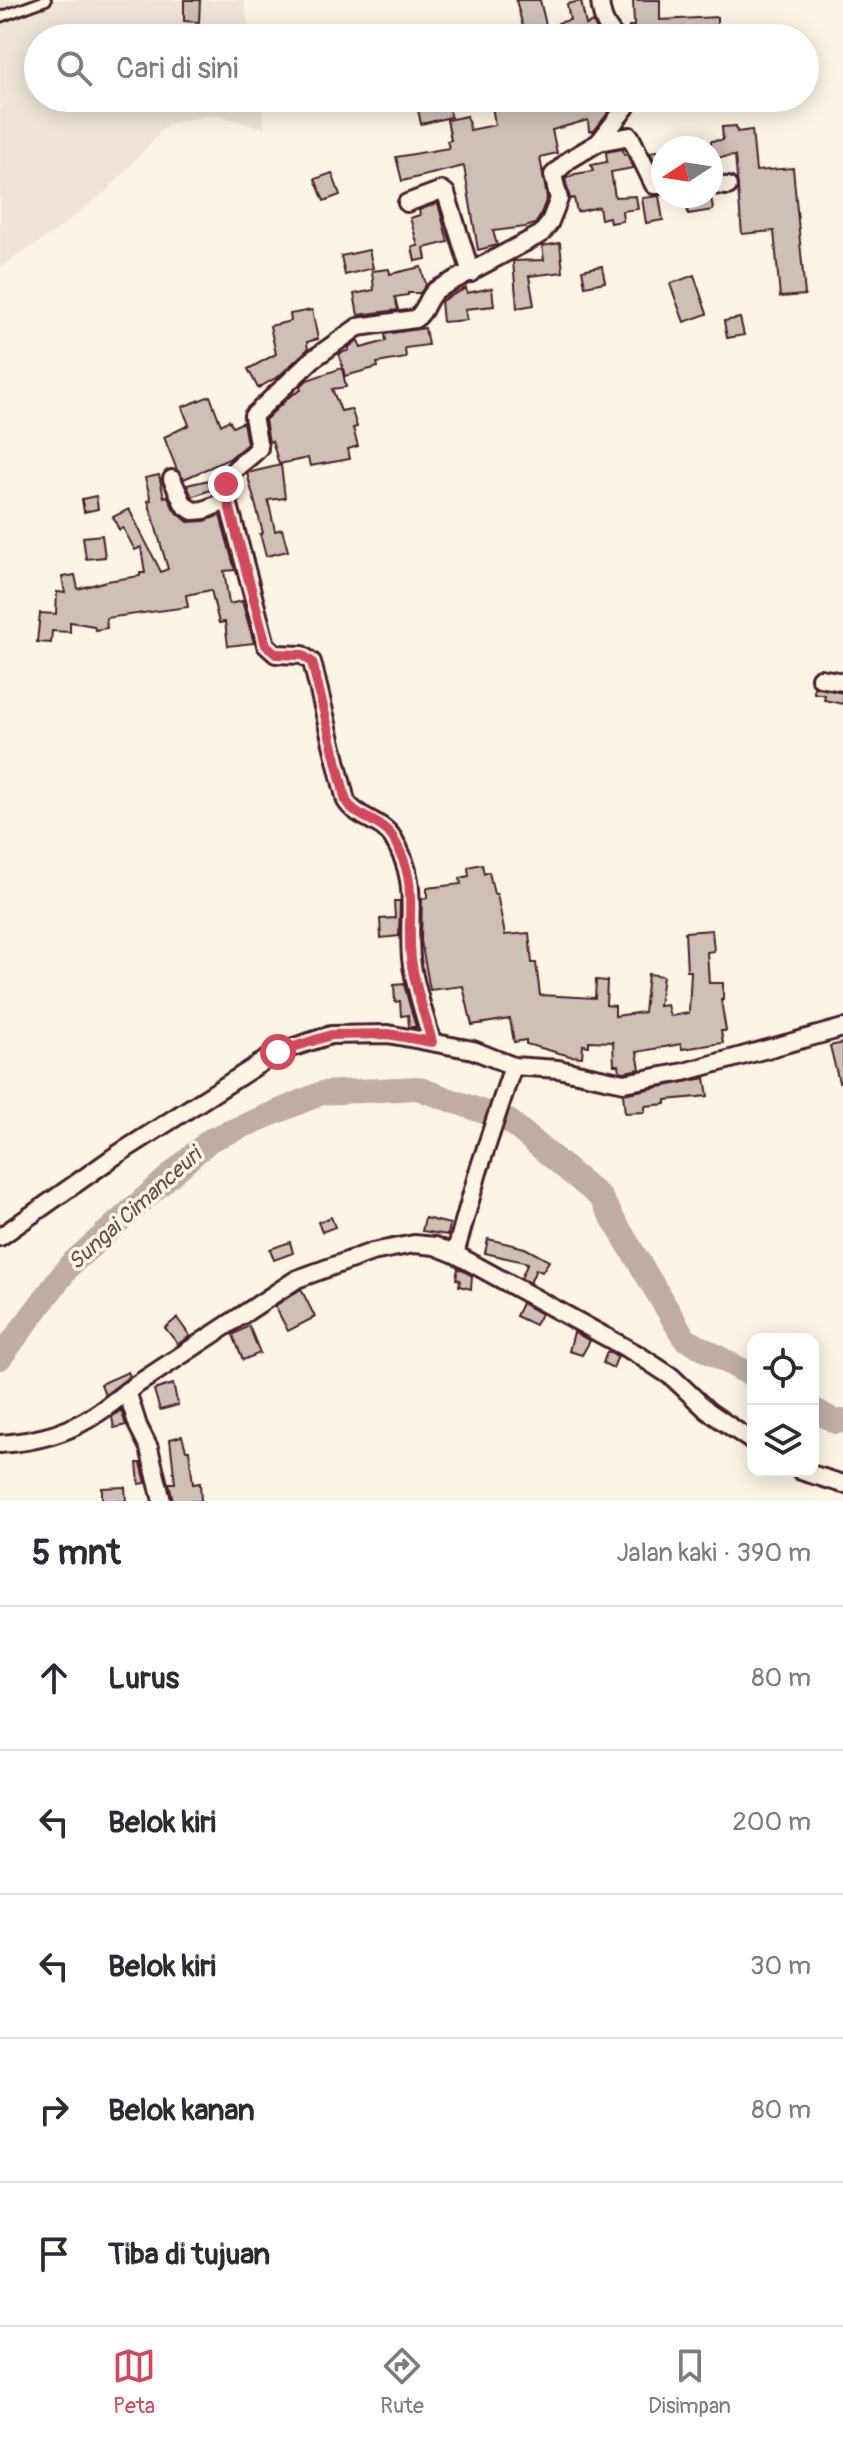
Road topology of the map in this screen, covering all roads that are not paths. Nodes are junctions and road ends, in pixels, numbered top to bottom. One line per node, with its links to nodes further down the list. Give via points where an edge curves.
1 (46, 0): 3 (lane)
2 (600, 0): 4 (street)
3 (0, 17)
4 (605, 24)
5 (622, 112): 6 (street)
6 (599, 142): 7 (street, via 630,136); 9 (street, via 553,175 559,199 541,234)
7 (651, 179)
8 (407, 203): 9 (street, via 446,193)
9 (471, 273): 11 (street, via 436,290 415,319 358,327 313,359 253,416 259,448 229,474)
10 (172, 479): 11 (street, via 184,505 193,511)
11 (228, 500): 15 (street, via 266,645 276,654 302,655 312,662 346,801 383,826 407,871 413,900 411,960)
12 (820, 678): 13 (street)
13 (843, 682)
14 (843, 1028): 16 (street, via 624,1083 558,1069)
15 (432, 1042): 16 (street, via 473,1050); 17 (street, via 388,1034 331,1035 278,1052)
16 (512, 1071): 18 (street)
17 (0, 1237)
18 (455, 1254): 19 (street, via 414,1244 372,1252 297,1279); 20 (street, via 637,1354)
19 (127, 1391): 21 (street, via 85,1422 56,1435); 24 (street)
20 (747, 1438)
21 (0, 1444)
22 (819, 1477): 23 (street)
23 (843, 1484)
24 (162, 1501)

